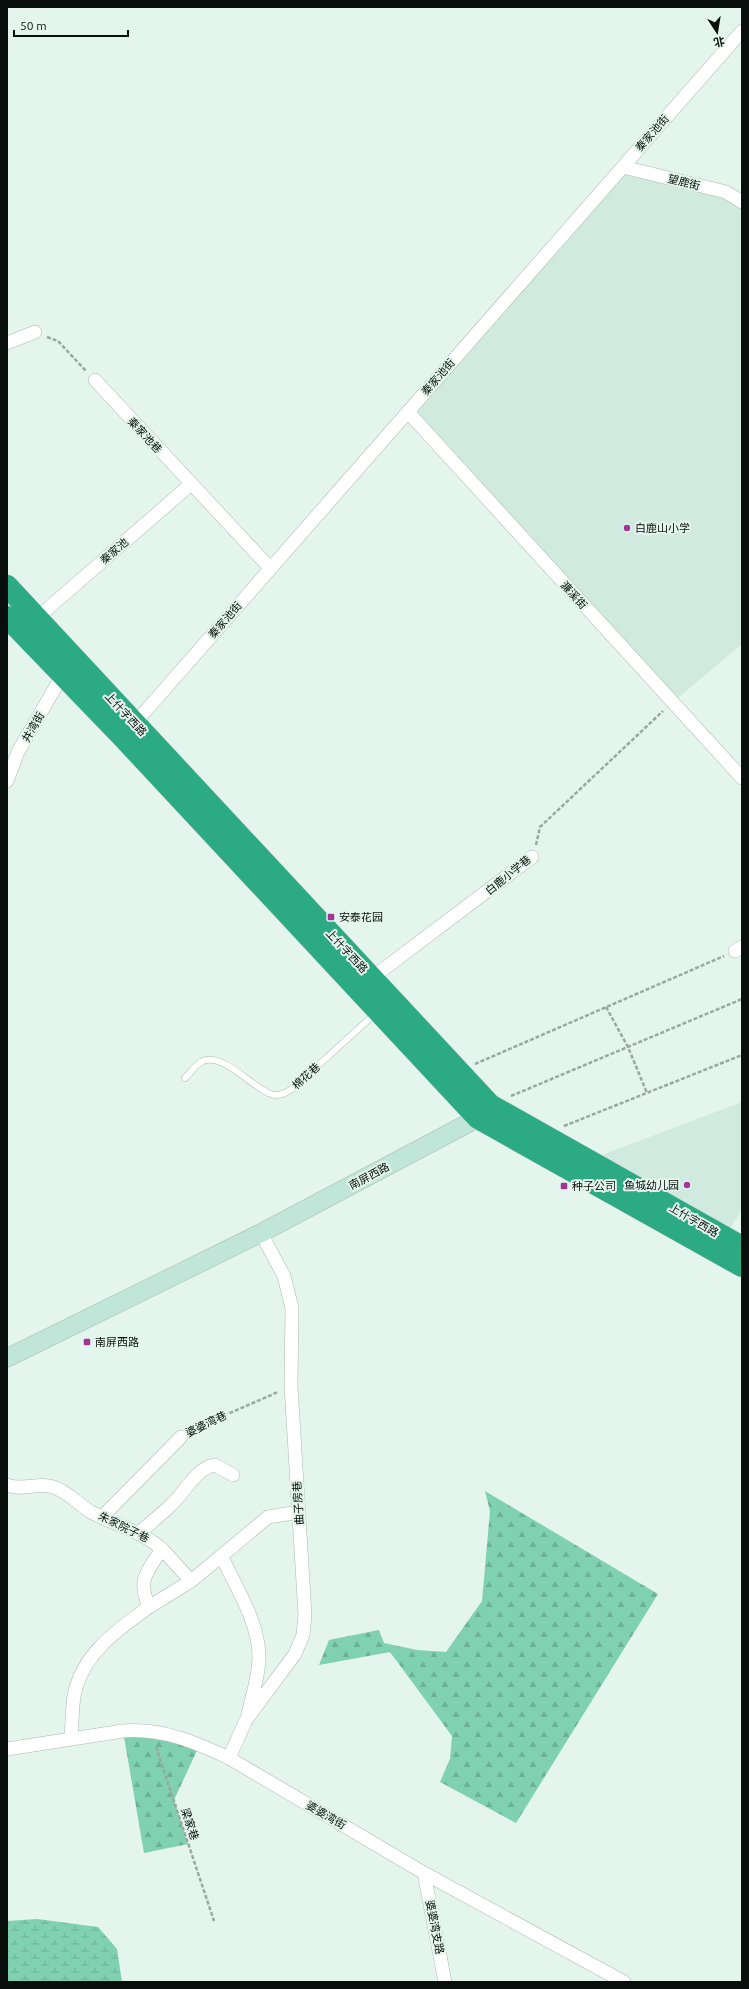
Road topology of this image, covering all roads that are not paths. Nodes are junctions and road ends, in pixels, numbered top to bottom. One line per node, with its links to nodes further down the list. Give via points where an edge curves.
1 (742, 31): 2 (street, 秦家池街)
2 (623, 166): 3 (street, 望鹿街, via 726,192); 7 (street, 秦家池街)
3 (742, 202)
4 (35, 332): 5 (street)
5 (7, 343)
6 (95, 380): 8 (street, 秦家池巷)
7 (408, 412): 9 (street, 秦家池街); 15 (street, 濂溪街)
8 (191, 484): 9 (street, 秦家池巷); 12 (street, 秦家池)
9 (270, 568): 14 (street, 秦家池街)
10 (7, 586): 12 (highway, 上什字西路)
11 (7, 617): 13 (highway, 上什字西路)
12 (37, 618): 14 (highway, 上什字西路)
13 (63, 674): 16 (street, 井湾街, via 18,752); 19 (highway, 上什字西路)
14 (134, 723): 18 (highway, 上什字西路)
15 (742, 778)
16 (7, 781)
17 (532, 857): 18 (street, 白鹿小学巷)
18 (372, 978): 21 (highway, 上什字西路, via 459,1071)
19 (378, 1011): 20 (lane, 棉花巷, via 292,1089 283,1094 271,1094 236,1070 209,1059 201,1061); 21 (highway, 上什字西路)
20 (185, 1078)
21 (484, 1112): 22 (street, 南屏西路); 23 (highway, 上什字西路, via 542,1134); 24 (highway, 上什字西路)
22 (261, 1233): 25 (street, 南屏西路); 29 (street, 曲子房巷, via 284,1276 292,1308 291,1386)
23 (742, 1247)
24 (742, 1266)
25 (7, 1358)
26 (181, 1437): 30 (street, 婆婆湾巷)
27 (233, 1475): 31 (street, via 215,1465 205,1469 173,1503)
28 (7, 1485): 30 (street, 朱家院子巷, via 19,1488 51,1486)
29 (299, 1512): 33 (street, via 268,1517); 36 (street, 曲子房巷, via 306,1615 303,1635 295,1654)
30 (102, 1517): 31 (street, 朱家院子巷)
31 (139, 1533): 32 (street, 朱家院子巷)
32 (162, 1549): 34 (street); 35 (street, 朱家院子巷, via 143,1580 142,1586)
33 (222, 1557): 34 (street); 36 (street, via 253,1625 258,1642 258,1664)
34 (191, 1581): 35 (street)
35 (149, 1607): 37 (street, via 103,1642 91,1657 79,1679 75,1695)
36 (246, 1720): 39 (street, 曲子房巷)
37 (71, 1739): 38 (street, 婆婆湾街); 39 (street, 婆婆湾街, via 123,1731 161,1732 200,1744)
38 (7, 1749)
39 (229, 1758): 40 (street, 婆婆湾街)
40 (424, 1873): 41 (street, 婆婆湾支路); 42 (street, 婆婆湾街)
41 (445, 1982)
42 (624, 1982)

